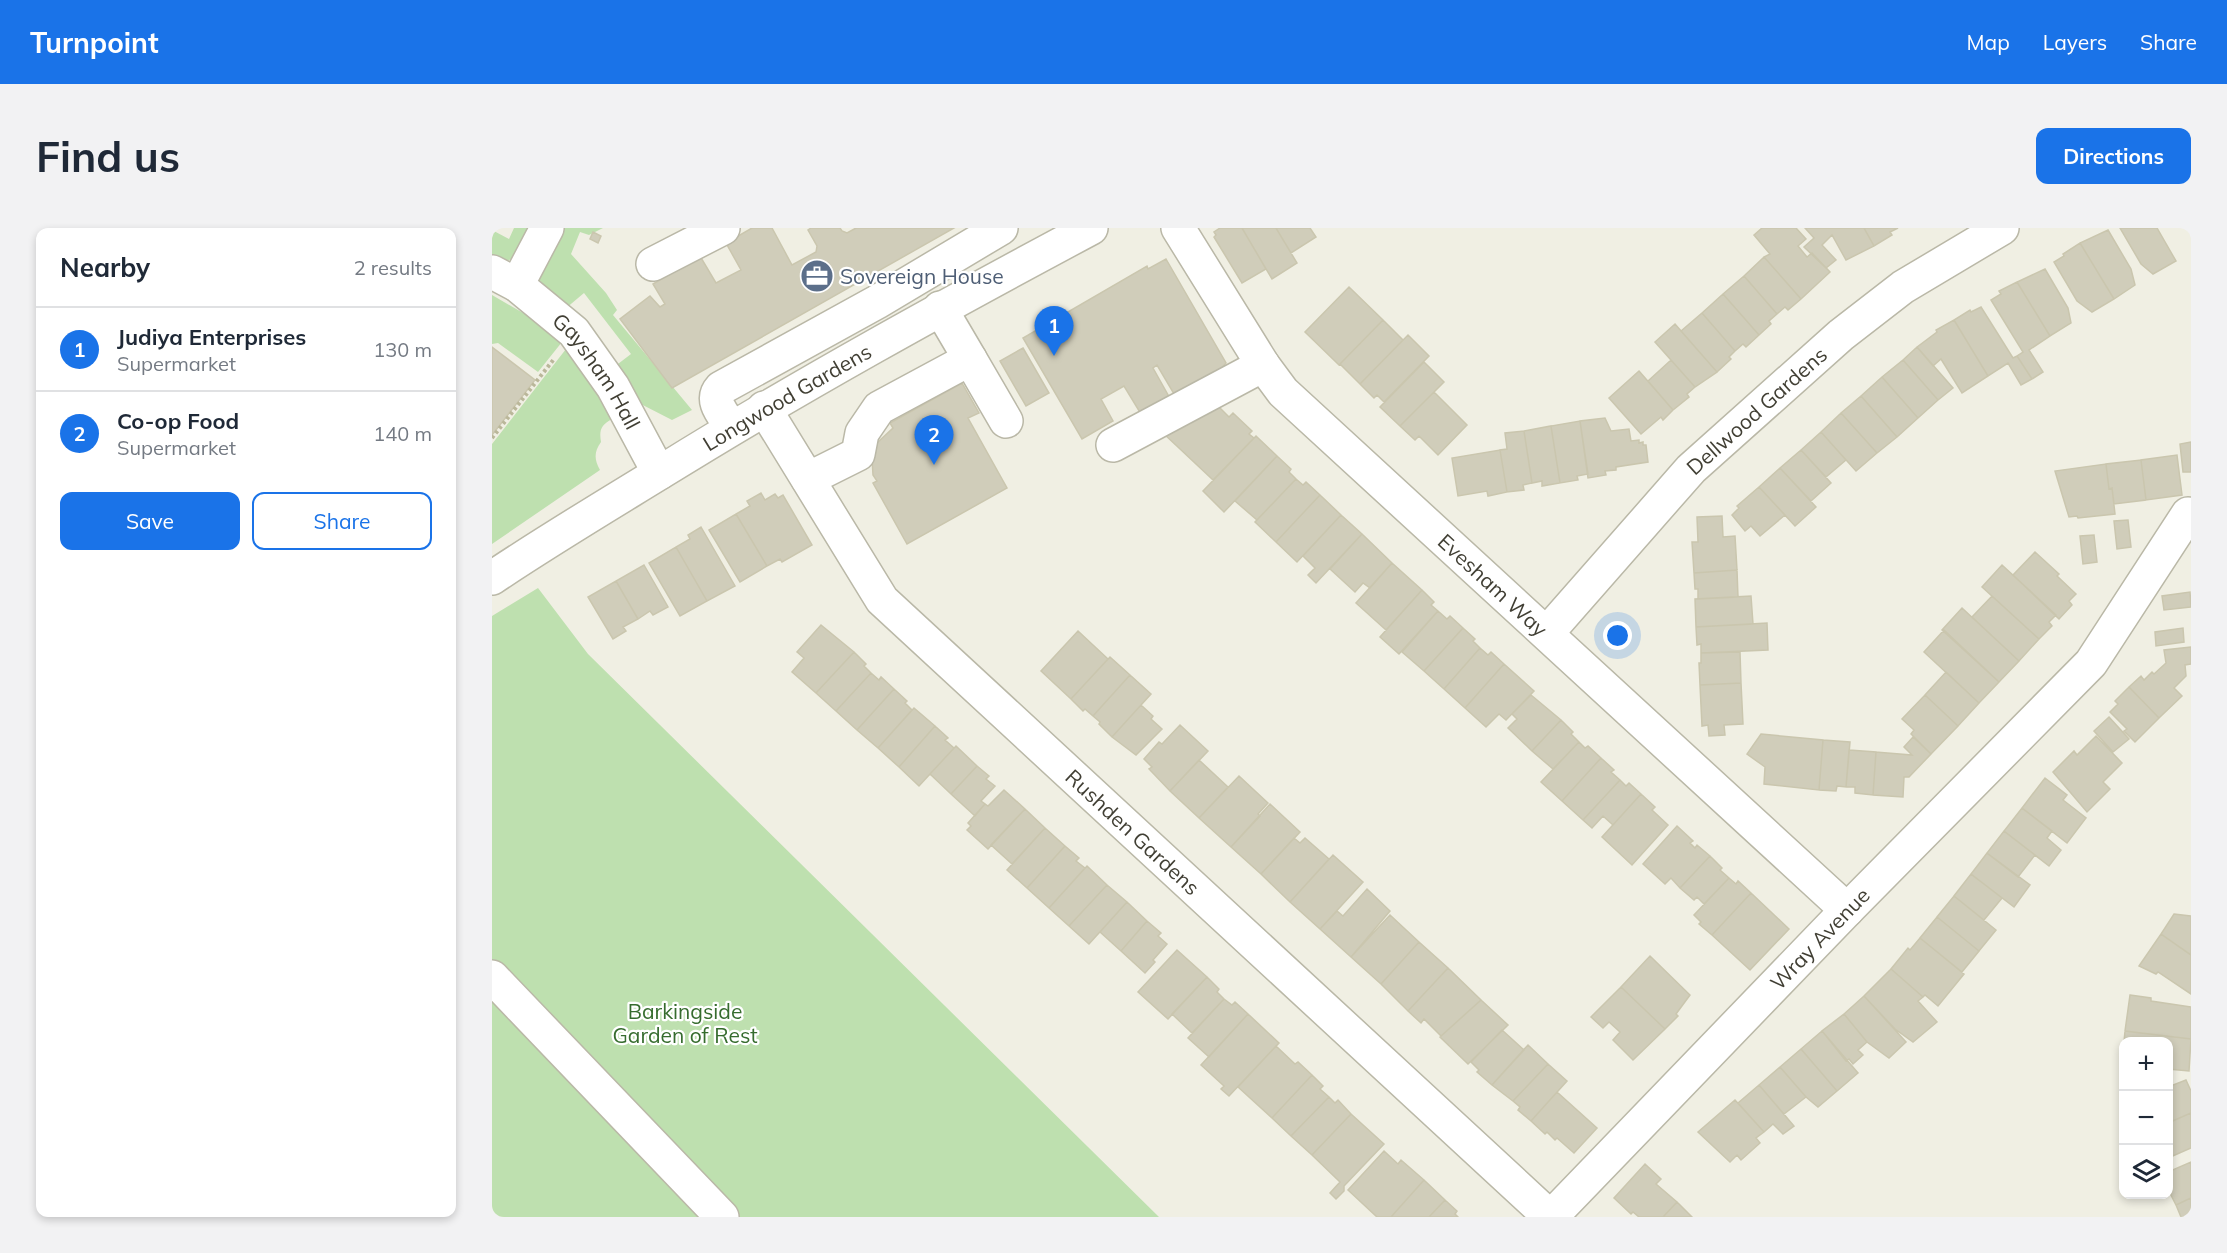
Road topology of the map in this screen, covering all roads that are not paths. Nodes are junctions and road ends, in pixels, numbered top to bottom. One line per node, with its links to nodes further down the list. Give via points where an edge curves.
1 (547, 228): 8 (street, Gaysham Hall)
2 (723, 228): 7 (street)
3 (1001, 228): 14 (street, via 721,388 715,402)
4 (1091, 228): 9 (street, Longwood Gardens)
5 (1178, 228): 11 (street, Evesham Way)
6 (2002, 228): 20 (street, Dellwood Gardens, via 1903,287 1841,335 1691,469)
7 (653, 264)
8 (505, 279): 16 (street, Gaysham Hall, via 574,332 613,387)
9 (940, 308): 10 (street); 12 (street, Longwood Gardens)
10 (970, 359): 13 (street); 17 (street, via 879,408 862,433 858,454)
11 (1263, 365): 15 (street); 20 (street, Evesham Way, via 1283,392)
12 (764, 408): 14 (street, Longwood Gardens); 17 (street, Rushden Gardens)
13 (1006, 421)
14 (732, 428): 16 (street, Longwood Gardens)
15 (1113, 445)
16 (659, 473): 19 (street, Longwood Gardens)
17 (808, 479): 24 (street, Rushden Gardens, via 882,600)
18 (2188, 514): 21 (street, Wray Avenue, via 2091,663)
19 (492, 578)
20 (1547, 633): 21 (street, Evesham Way)
21 (1847, 910): 24 (street, Wray Avenue)
22 (492, 977): 23 (street)
23 (722, 1217)
24 (1551, 1217)

